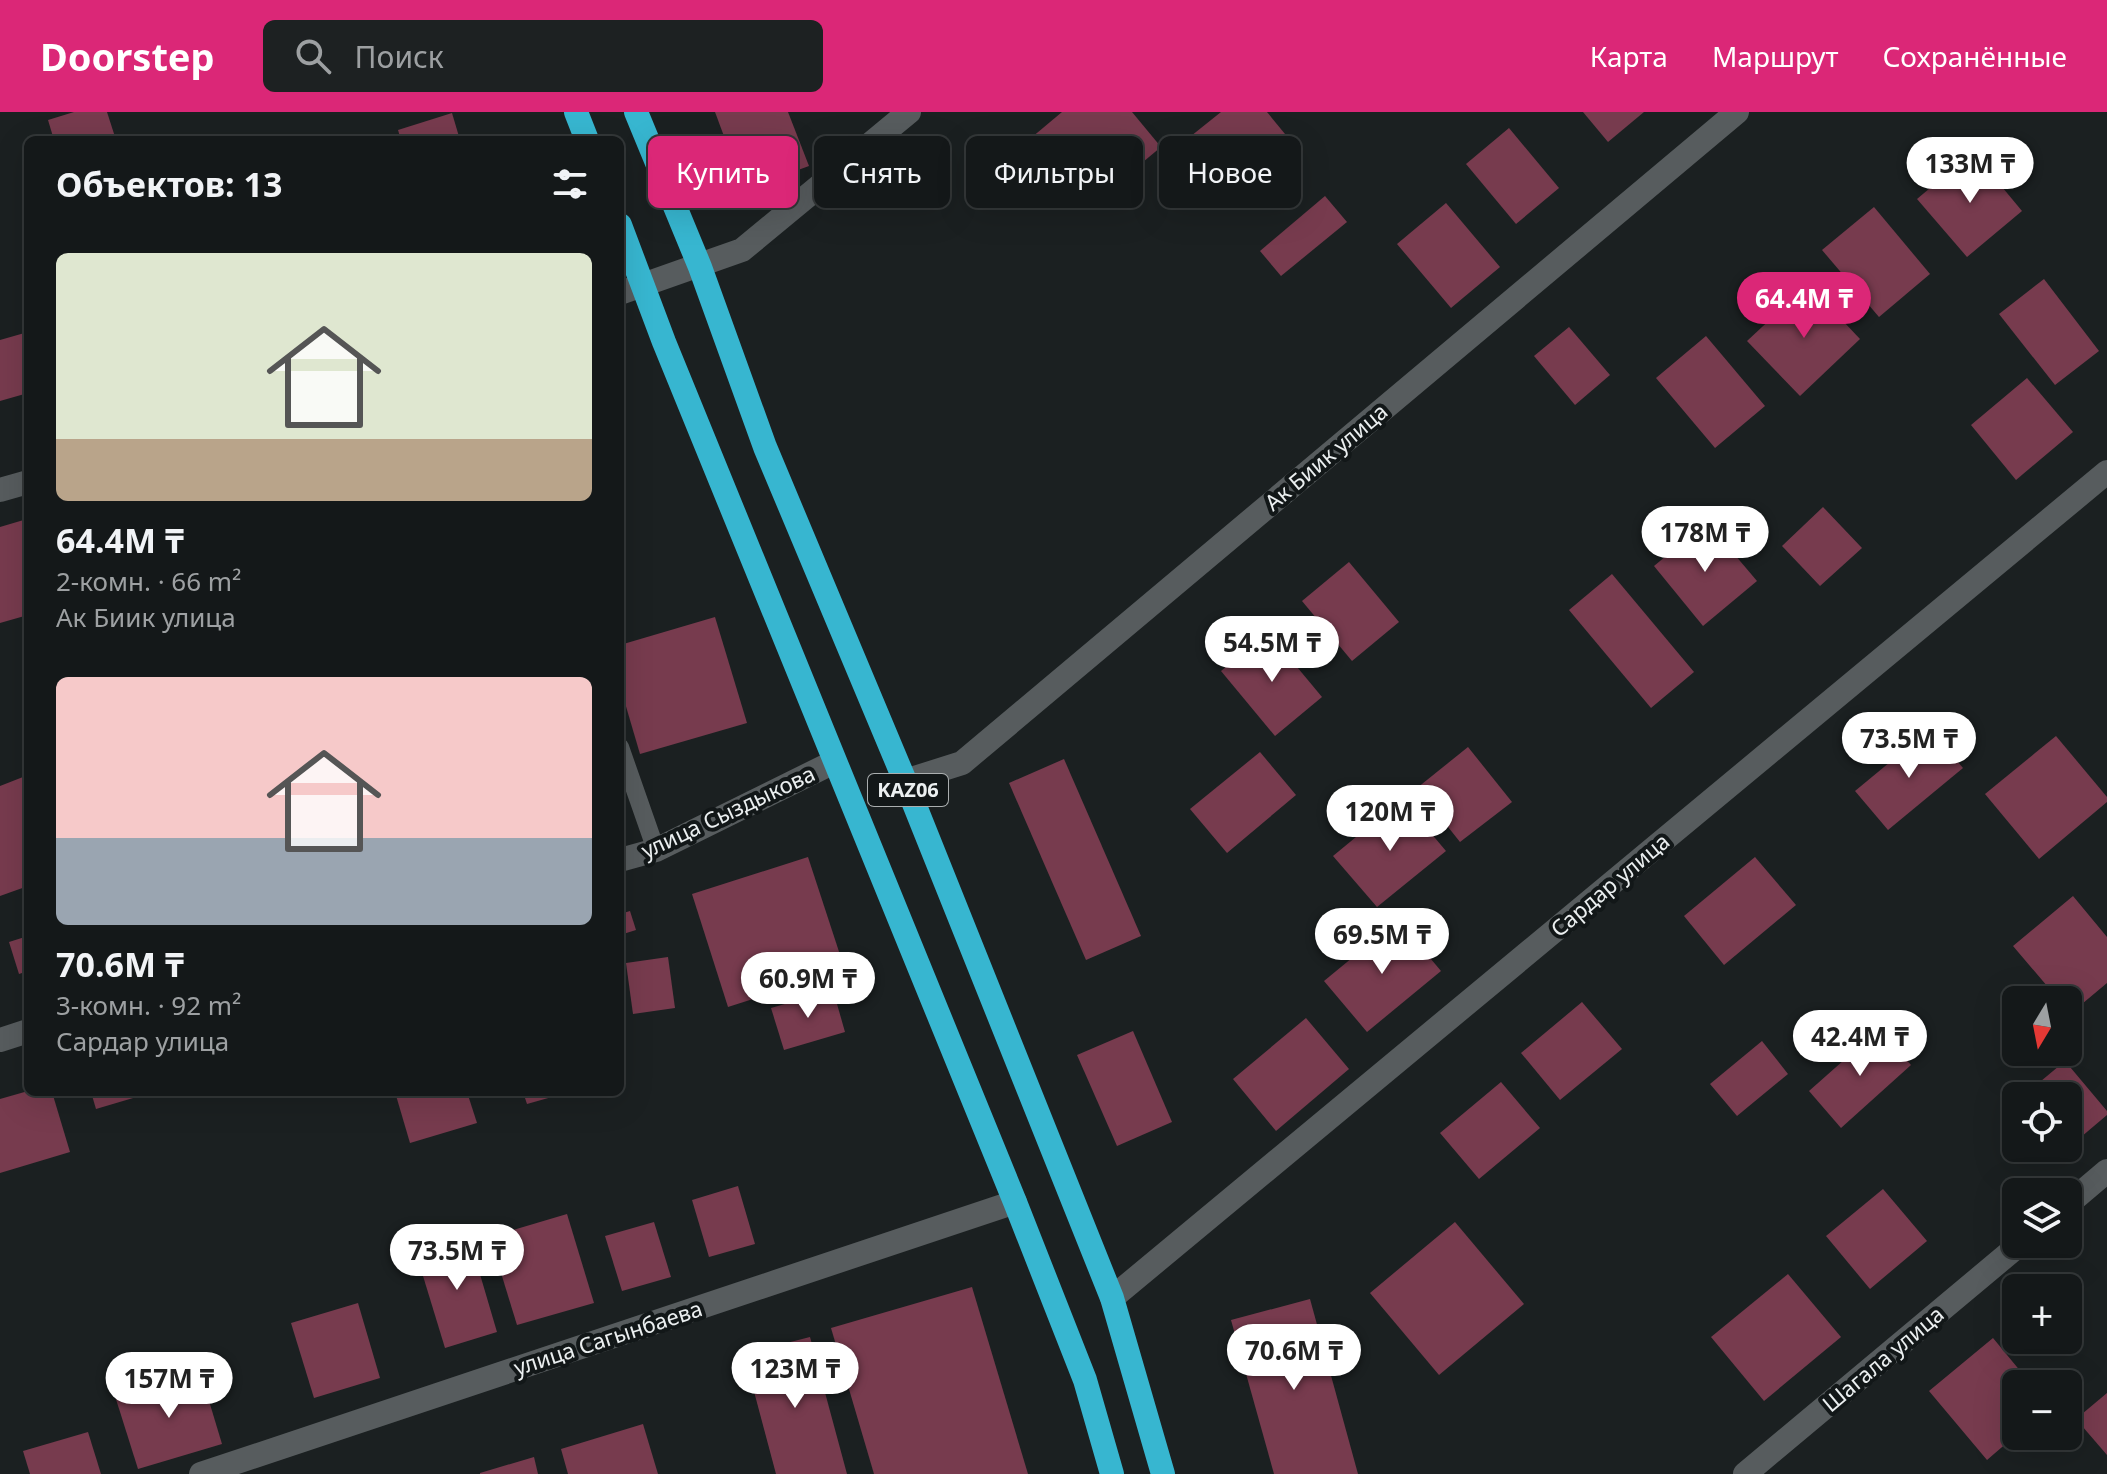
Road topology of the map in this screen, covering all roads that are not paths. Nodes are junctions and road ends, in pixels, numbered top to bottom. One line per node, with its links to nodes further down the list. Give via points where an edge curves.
1 (576, 112): 5 (highway)
2 (636, 112): 7 (highway, KАZ06)
3 (909, 112): 7 (street, via 742,250)
4 (1737, 112): 14 (street, Ак Биик улица, via 962,763)
5 (585, 136)
6 (624, 246): 8 (highway, KАZ06)
7 (700, 267): 8 (street); 14 (highway, KАZ06, via 765,447)
8 (632, 289): 13 (highway, KАZ06)
9 (2107, 472): 23 (street, Сардар улица)
10 (24, 483): 11 (street)
11 (0, 490)
12 (624, 758): 15 (lane)
13 (834, 762): 15 (street, улица Сыздыкова); 21 (highway, KАZ06)
14 (905, 781): 23 (highway, KАZ06)
15 (656, 850): 16 (street, улица Сыздыкова)
16 (624, 859)
17 (24, 1032): 18 (street)
18 (0, 1040)
19 (2107, 1171): 20 (street)
20 (2082, 1192)
21 (1015, 1202): 24 (street, улица Сагынбаева); 25 (highway, KАZ06, via 1085,1380)
22 (2003, 1258): 27 (street, Шагала улица)
23 (1112, 1298): 26 (highway, KАZ06)
24 (201, 1474)
25 (1112, 1474)
26 (1163, 1474)
27 (1745, 1474)

